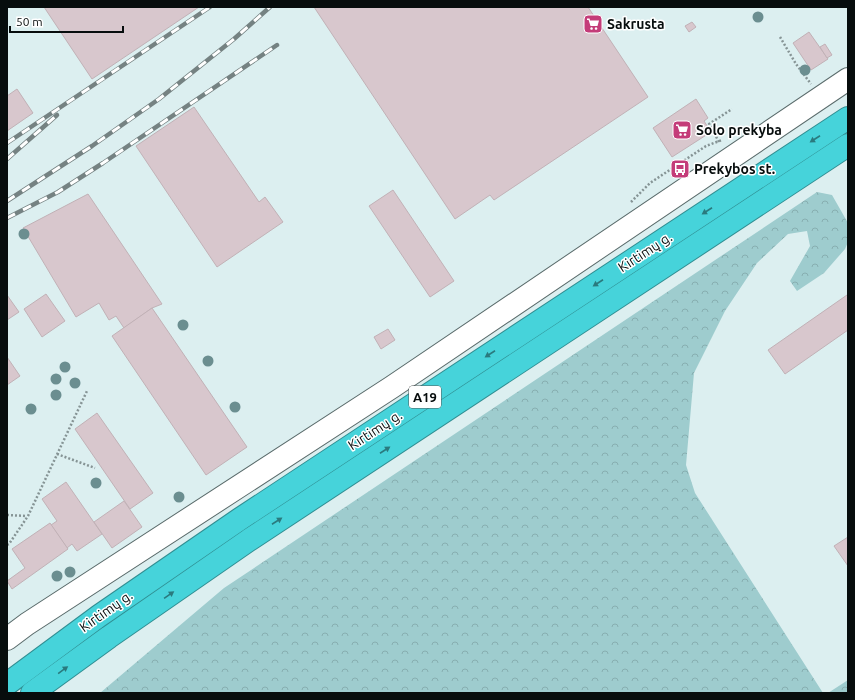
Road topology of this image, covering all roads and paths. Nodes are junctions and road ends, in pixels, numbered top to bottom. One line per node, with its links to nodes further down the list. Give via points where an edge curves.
1 (780, 38): 3 (path)
2 (848, 79): 3 (street, Kirtimų g.)
3 (820, 97): 14 (street, Kirtimų g., via 392,387)
4 (732, 109): 6 (path, via 709,124)
5 (848, 118): 15 (highway, Kirtimų g. / A19, one-way to 15, via 240,519 99,616)
6 (719, 142)
7 (848, 145): 16 (highway, A19, one-way to 7, via 249,540)
8 (87, 391): 9 (path)
9 (57, 454): 10 (path); 12 (path)
10 (95, 468)
11 (7, 515): 12 (path)
12 (28, 516): 13 (path)
13 (7, 545)
14 (7, 639)
15 (7, 684)
16 (32, 693)

